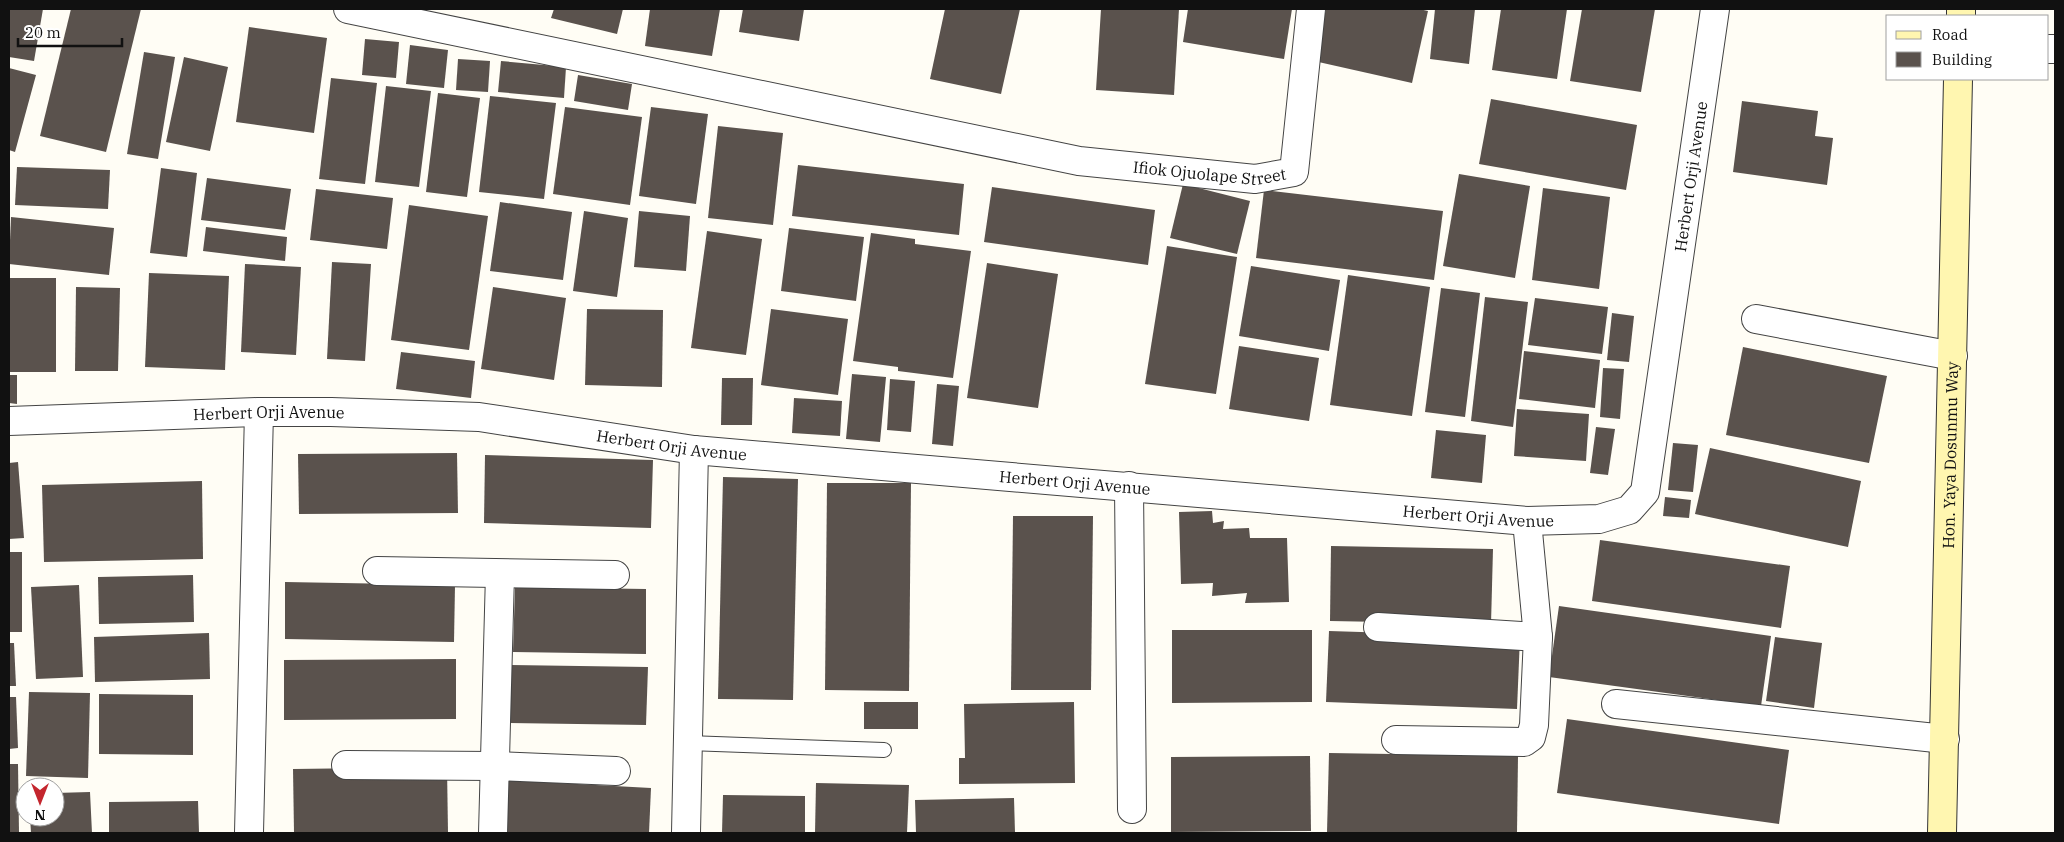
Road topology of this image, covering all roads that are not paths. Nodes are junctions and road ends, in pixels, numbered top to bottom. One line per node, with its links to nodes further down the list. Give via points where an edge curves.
1 (348, 9): 2 (street, Ifiok Ojuolape Street, via 1079,162 1255,179 1294,172)
2 (1311, 9)
3 (1715, 9): 11 (street, Herbert Orji Avenue, via 1645,492 1629,510 1599,519)
4 (1958, 80): 6 (main road, Hon. Yaya Dosunmu Way)
5 (1756, 319): 6 (street)
6 (1953, 356): 18 (main road, Hon. Yaya Dosunmu Way)
7 (259, 412): 8 (street, Herbert Orji Avenue); 9 (street, Herbert Orji Avenue, via 479,417); 26 (street)
8 (9, 420)
9 (694, 450): 10 (street, Herbert Orji Avenue); 20 (street)
10 (1129, 486): 11 (street, Herbert Orji Avenue); 25 (street)
11 (1527, 521): 16 (street)
12 (377, 571): 13 (street)
13 (500, 574): 14 (street); 23 (street)
14 (615, 575)
15 (1378, 627): 16 (street)
16 (1538, 637): 19 (street, via 1531,737 1524,742)
17 (1616, 704): 18 (street)
18 (1945, 739): 29 (main road, Hon. Yaya Dosunmu Way)
19 (1396, 740)
20 (688, 743): 21 (lane); 28 (street)
21 (884, 750)
22 (346, 764): 23 (street)
23 (494, 766): 24 (street); 27 (street)
24 (616, 771)
25 (1132, 809)
26 (249, 833)
27 (493, 833)
28 (686, 833)
29 (1942, 833)

